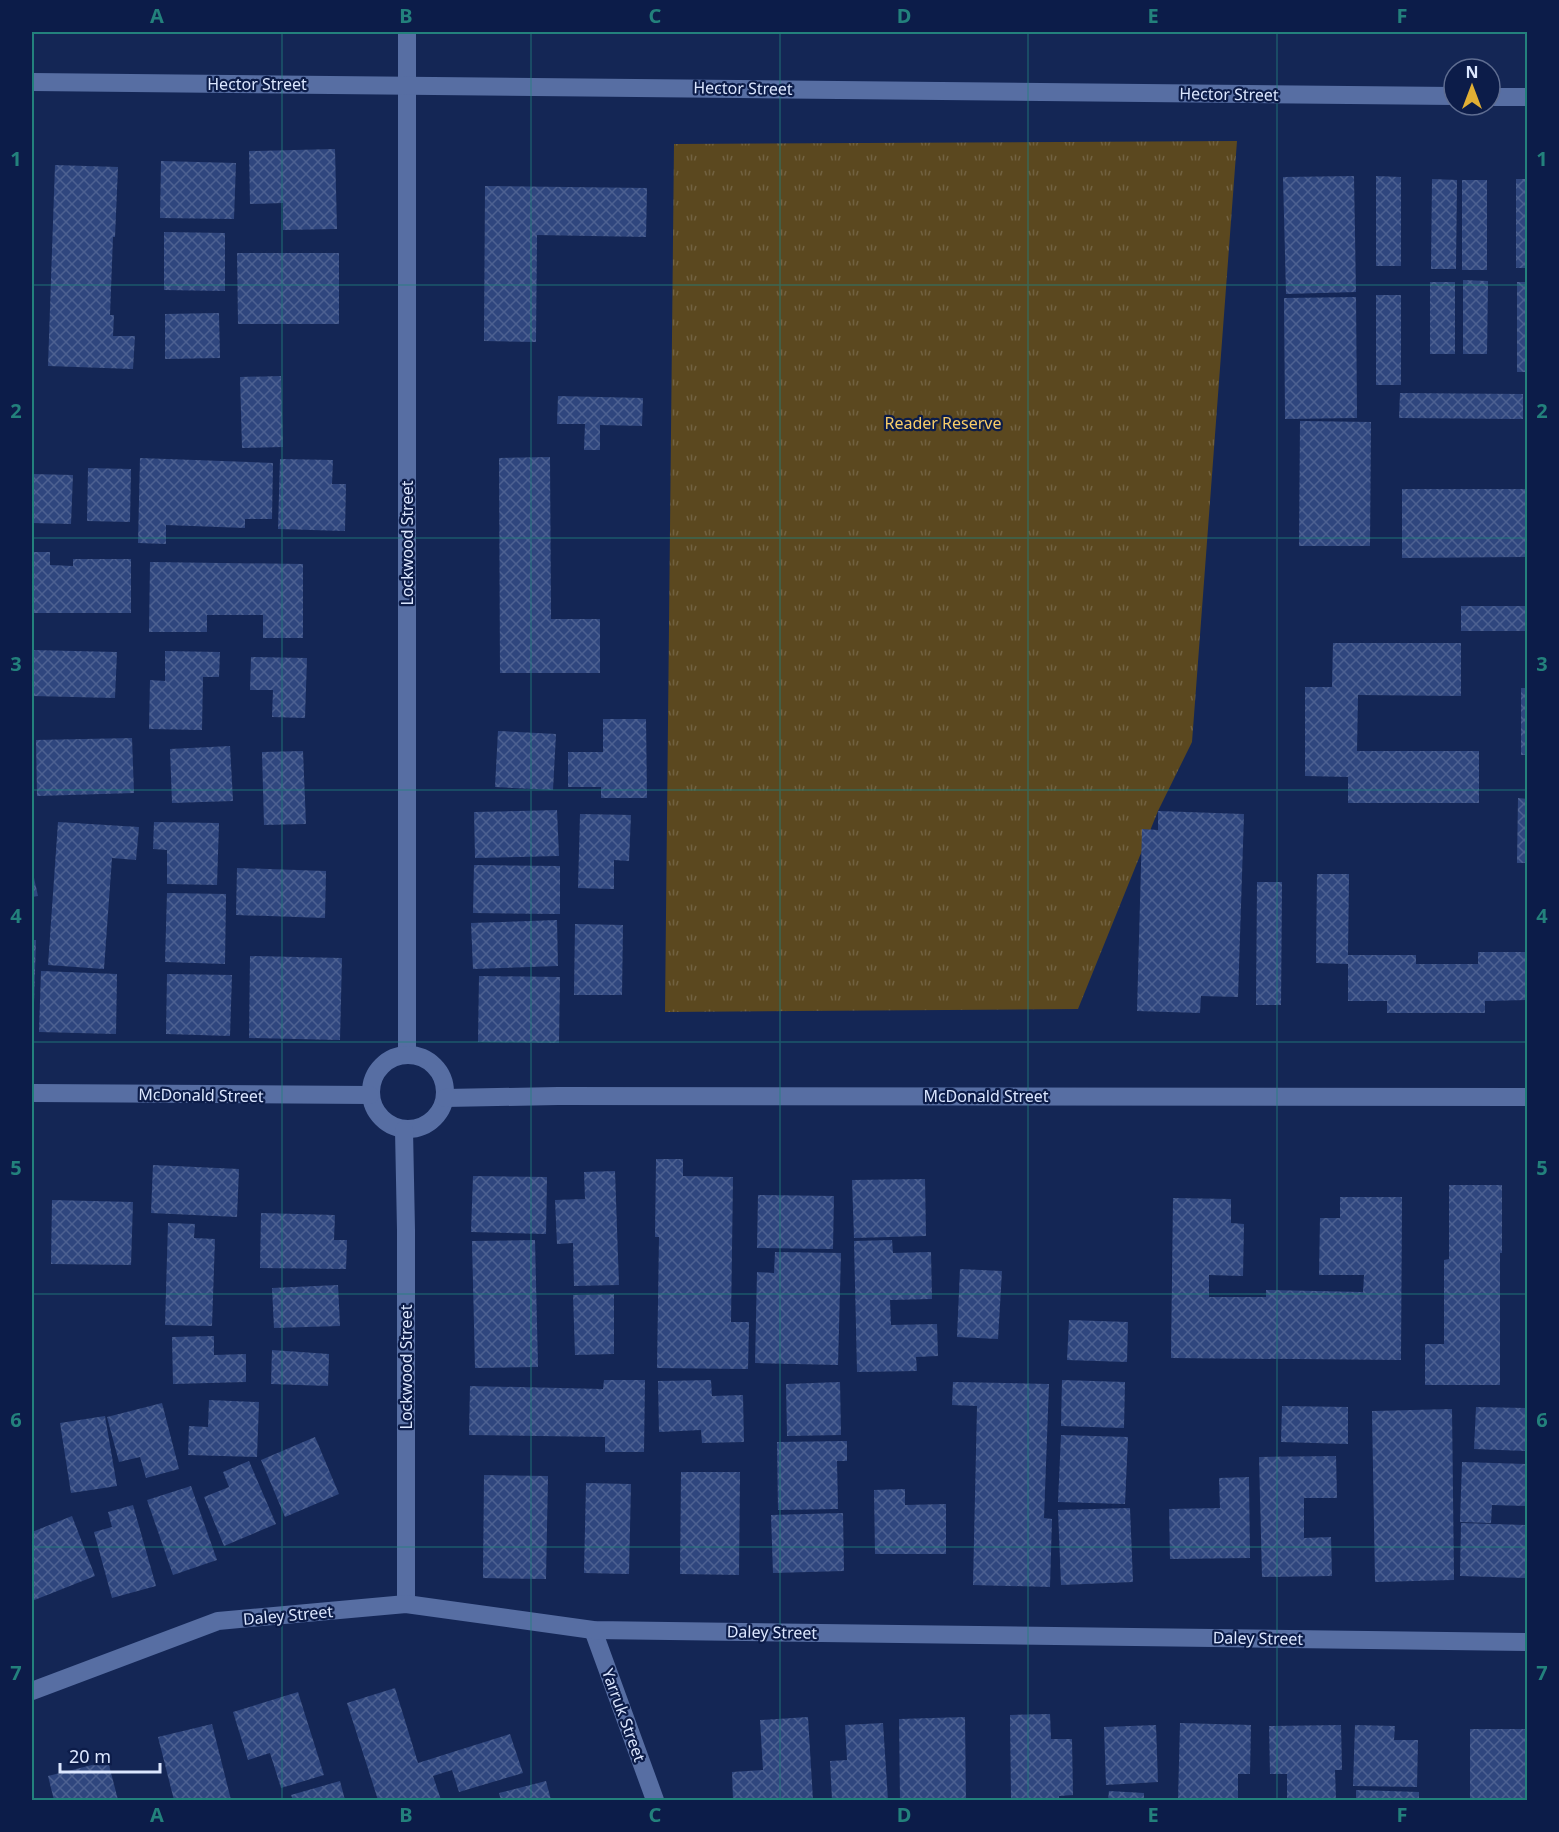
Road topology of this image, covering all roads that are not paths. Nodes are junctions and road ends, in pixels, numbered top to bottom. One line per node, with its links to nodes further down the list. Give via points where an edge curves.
1 (406, 32): 3 (street, Lockwood Street)
2 (32, 82): 3 (street, Hector Street)
3 (406, 85): 4 (street, Hector Street); 7 (street, Lockwood Street)
4 (1442, 96)
5 (1502, 97): 6 (street)
6 (1527, 97)
7 (407, 1054): 9 (street, via 380,1067); 11 (street, via 432,1063 445,1085)
8 (32, 1093): 9 (street, McDonald Street)
9 (370, 1095): 12 (street, via 381,1119)
10 (1527, 1097): 11 (street, McDonald Street)
11 (445, 1098): 12 (street, via 441,1111 431,1122)
12 (404, 1130): 13 (street, Lockwood Street)
13 (406, 1604): 14 (street, Daley Street); 16 (street, Daley Street, via 218,1621)
14 (593, 1630): 15 (street, Daley Street); 17 (street, Yarruk Street)
15 (1527, 1642)
16 (32, 1691)
17 (655, 1800)

